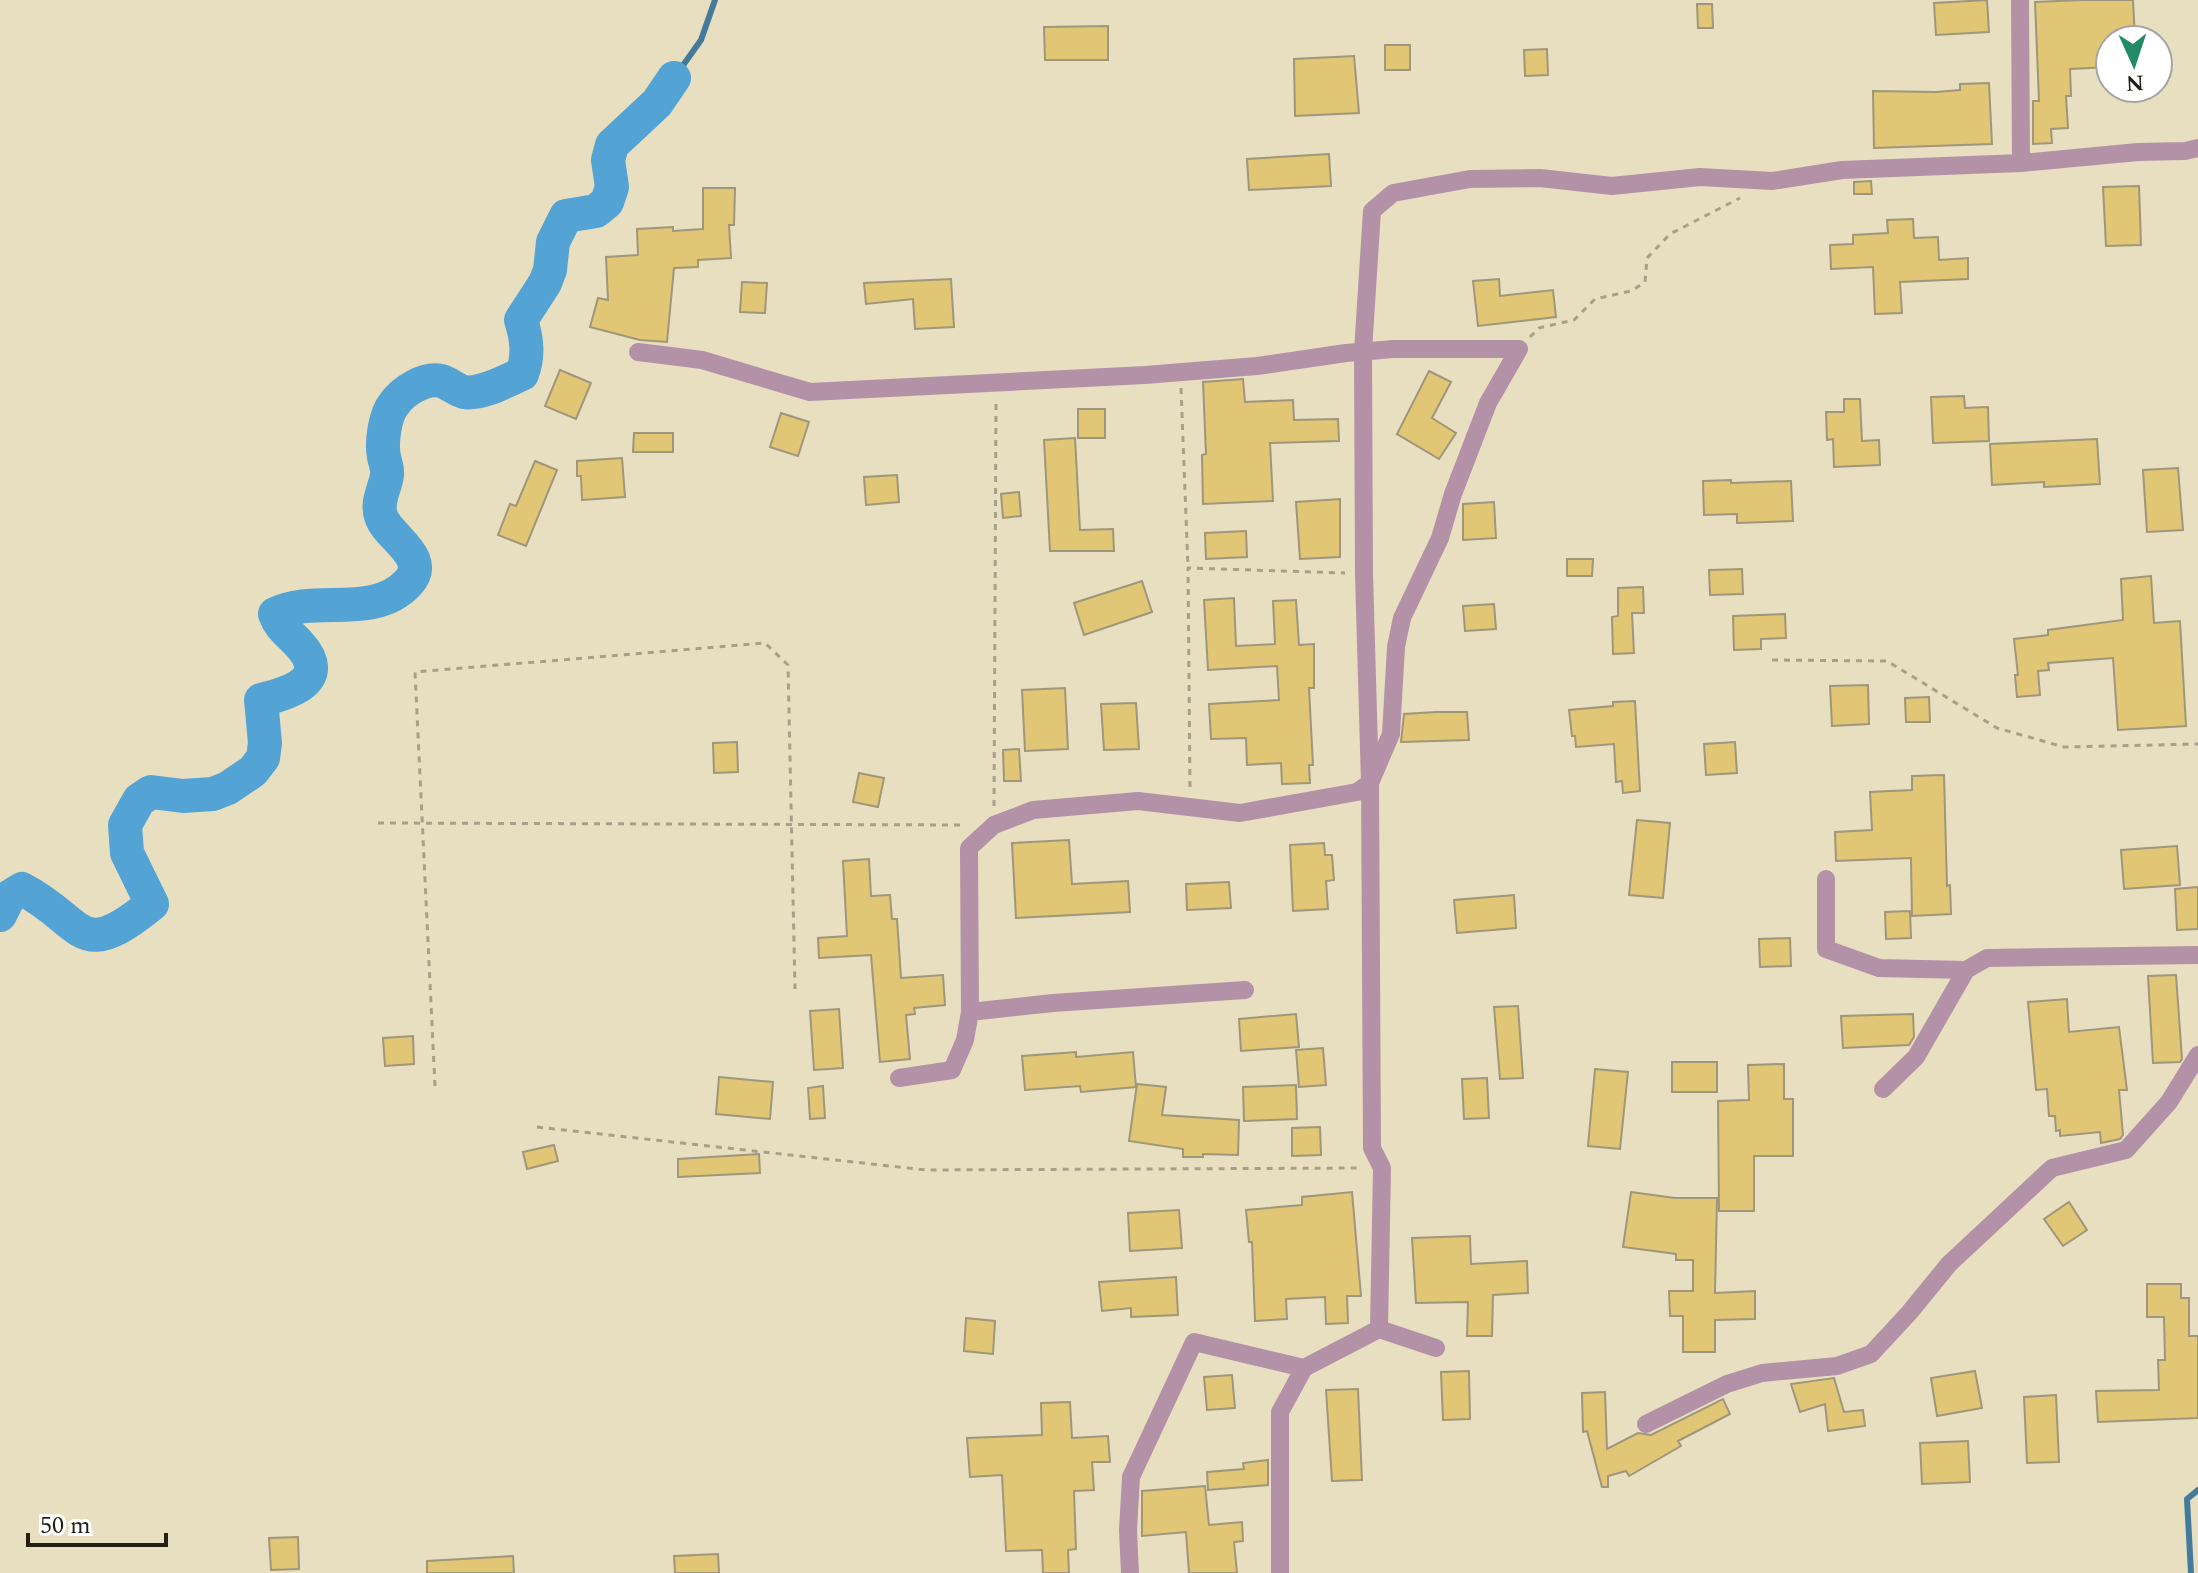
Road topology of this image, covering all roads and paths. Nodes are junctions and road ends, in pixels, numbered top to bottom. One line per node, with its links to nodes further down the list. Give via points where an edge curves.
1 (2020, 0): 3 (street)
2 (2198, 148): 3 (street)
3 (2021, 163): 4 (street, via 1875,167)
4 (1772, 181): 5 (path, via 1670,234 1647,258 1645,282 1631,291 1595,299 1574,320 1539,328); 6 (street, via 1700,177 1612,186 1540,178 1470,179 1393,193 1372,211)
5 (1519, 349): 6 (street); 14 (street, via 1488,403 1440,538 1402,618 1391,734)
6 (1363, 351): 8 (street); 11 (street)
7 (638, 352): 9 (street, via 702,360 810,392)
8 (1180, 372): 9 (street); 10 (path)
9 (996, 381): 19 (path)
10 (1188, 568): 11 (path); 15 (path)
11 (1364, 574): 14 (street)
12 (1772, 660): 13 (path, via 1887,661 1997,728 2064,747)
13 (2198, 744)
14 (1370, 783): 15 (street, via 1357,792 1240,813); 31 (street, via 1372,1148)
15 (1190, 807): 19 (street, via 1138,801 1033,810)
16 (378, 823): 17 (path)
17 (422, 823): 18 (path); 18 (path, via 415,672 765,643 788,665); 28 (path)
18 (792, 825): 19 (path); 23 (path)
19 (994, 825): 25 (street, via 969,848)
20 (1826, 879): 22 (street, via 1826,949 1879,968)
21 (2198, 955): 22 (street, via 1987,958)
22 (1966, 970): 29 (street, via 1916,1057)
23 (795, 989)
24 (1245, 990): 25 (street)
25 (970, 1012): 27 (street, via 952,1070)
26 (2198, 1055): 35 (street, via 2169,1102 2126,1150 2052,1168 1949,1264 1871,1354 1837,1366 1762,1373 1727,1384)
27 (899, 1078)
28 (435, 1086)
29 (1883, 1089)
30 (537, 1127): 31 (path, via 926,1170)
31 (1382, 1168): 32 (street)
32 (1379, 1329): 33 (street); 34 (street)
33 (1436, 1348)
34 (1304, 1368): 36 (street, via 1194,1342 1131,1477); 37 (street, via 1280,1412)
35 (1646, 1424)
36 (1130, 1573)
37 (1280, 1573)

